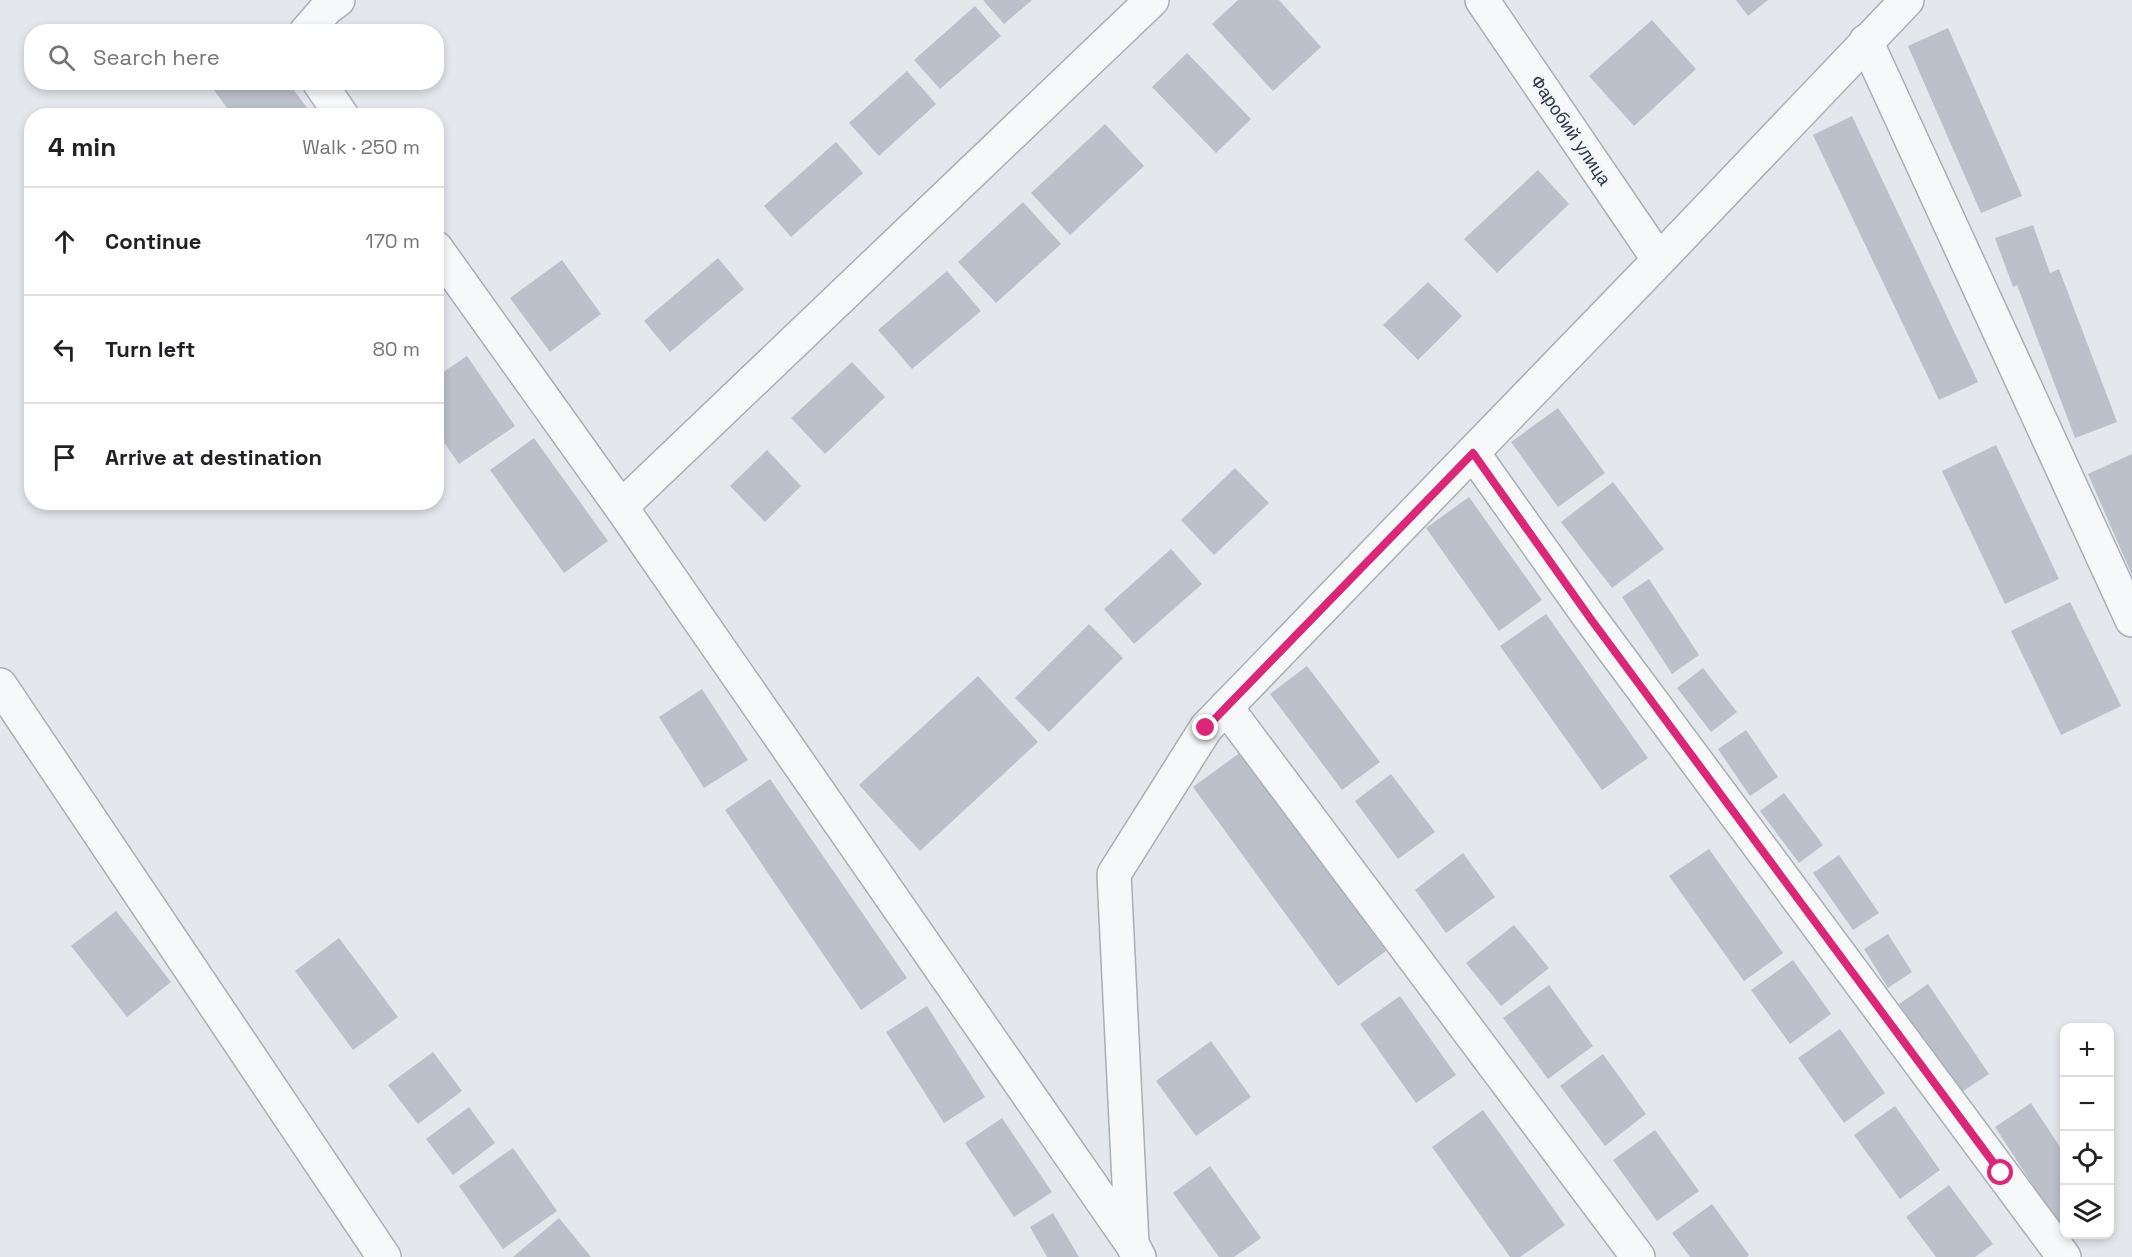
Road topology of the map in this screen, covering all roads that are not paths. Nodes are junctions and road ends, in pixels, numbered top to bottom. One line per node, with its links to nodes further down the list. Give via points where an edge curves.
1 (338, 0): 5 (street)
2 (1152, 0): 12 (street)
3 (1482, 0): 10 (street, Фаробий улица)
4 (1907, 0): 6 (street)
5 (313, 24)
6 (1866, 41): 10 (street); 13 (street)
7 (324, 90): 8 (street)
8 (337, 108)
9 (444, 259): 12 (street)
10 (1659, 260): 11 (street)
11 (1473, 453): 15 (street); 19 (street, via 1597,627)
12 (621, 507): 16 (street)
13 (2132, 620)
14 (0, 685): 17 (street)
15 (1226, 707): 16 (street, via 1206,728 1114,874); 18 (street)
16 (1136, 1251)
17 (384, 1257)
18 (1638, 1257)
19 (2064, 1257)

